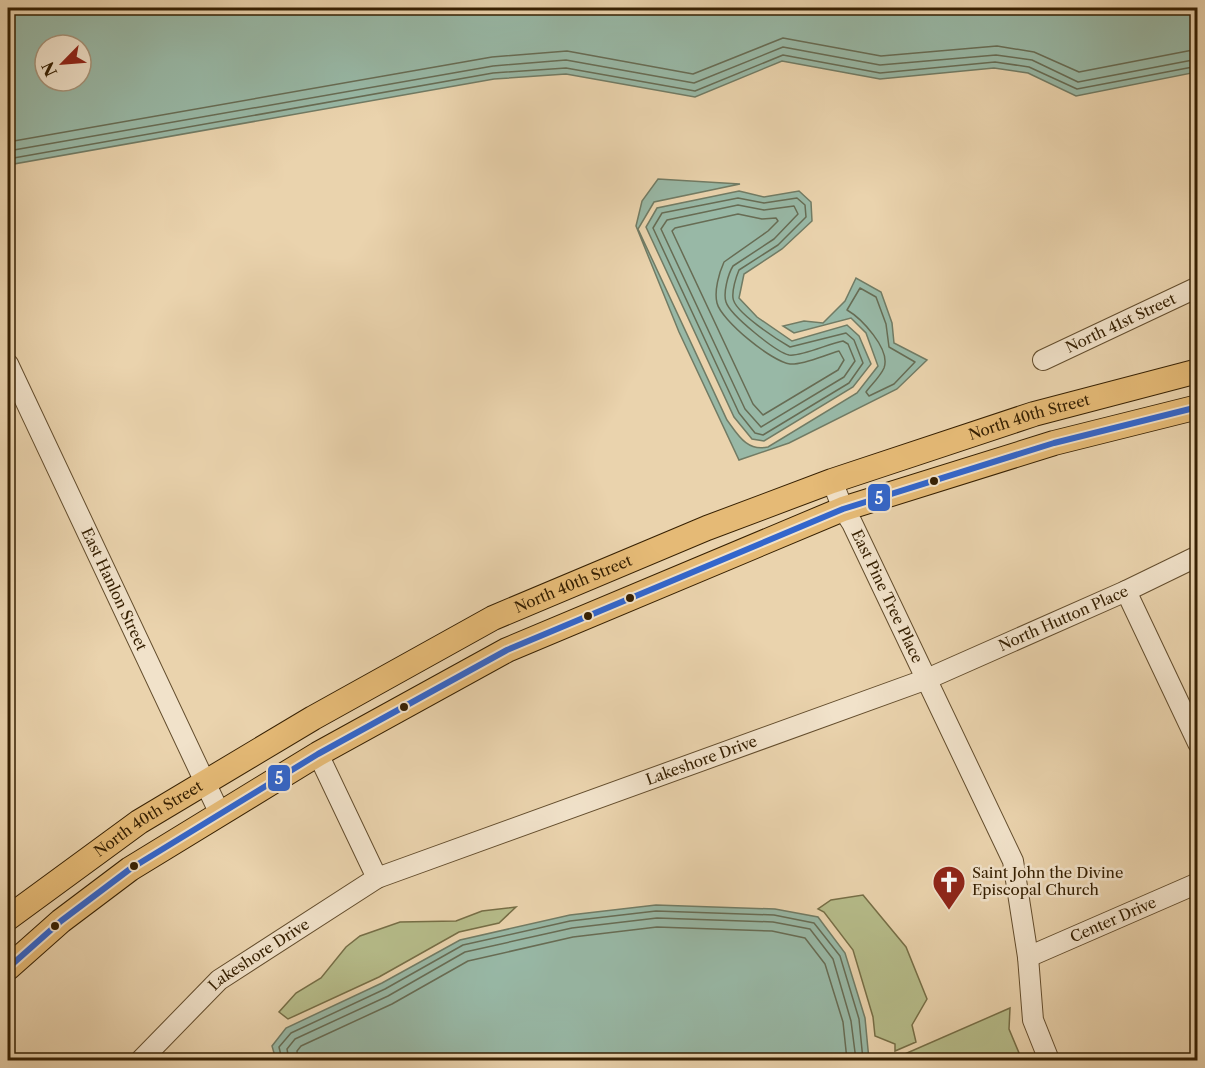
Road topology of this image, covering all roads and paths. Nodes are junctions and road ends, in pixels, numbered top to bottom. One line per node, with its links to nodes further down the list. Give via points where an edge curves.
1 (1197, 287): 2 (street, North 41st Street)
2 (1043, 360)
3 (8, 364): 15 (street, East Hanlon Street)
4 (1197, 371): 6 (main road, North 40th Street, via 1034,414)
5 (1197, 406): 7 (main road, via 1054,442)
6 (832, 481): 7 (street, East Pine Tree Place); 10 (main road, North 40th Street, via 707,528)
7 (843, 509): 11 (main road); 12 (street, East Pine Tree Place)
8 (1197, 556): 9 (street, North Hutton Place)
9 (1126, 591): 12 (street, North Hutton Place); 13 (street)
10 (494, 618): 11 (main road); 15 (main road, North 40th Street)
11 (507, 650): 14 (main road)
12 (927, 679): 17 (street, Lakeshore Drive); 20 (street, via 1013,861)
13 (1197, 743)
14 (318, 754): 16 (main road); 17 (street)
15 (206, 781): 16 (street, East Hanlon Street); 19 (main road, North 40th Street, via 139,822)
16 (220, 814): 21 (main road, via 130,869 61,921)
17 (377, 878): 22 (street, Lakeshore Drive, via 219,980)
18 (1197, 884): 20 (street, Center Drive)
19 (8, 918)
20 (1028, 957): 23 (street, via 1033,1020)
21 (8, 968)
22 (141, 1060)
23 (1049, 1060)

